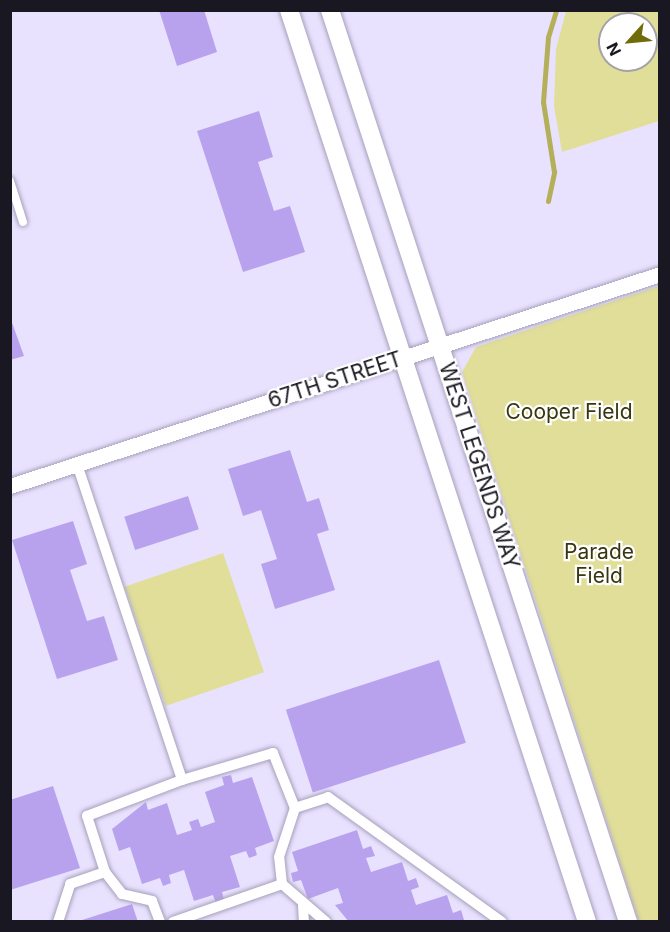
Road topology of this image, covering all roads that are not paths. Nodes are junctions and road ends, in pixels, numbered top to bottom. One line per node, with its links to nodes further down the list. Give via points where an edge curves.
1 (289, 10): 7 (street, WEST LEGENDS WAY)
2 (330, 10): 6 (street, WEST LEGENDS WAY)
3 (10, 181): 4 (lane)
4 (23, 222)
5 (660, 274): 6 (street, 67TH STREET)
6 (439, 345): 7 (street, 67TH STREET); 22 (street, WEST LEGENDS WAY)
7 (402, 358): 8 (street, 67TH STREET); 21 (street, WEST LEGENDS WAY)
8 (77, 464): 9 (street, 67TH STREET); 10 (street)
9 (10, 486)
10 (182, 780): 11 (street, via 273,753); 12 (street, via 87,816)
11 (295, 808): 13 (street, via 279,857); 20 (street, via 328,797)
12 (105, 872): 15 (street, via 70,884); 16 (street, via 122,894 152,901)
13 (282, 884): 14 (street); 17 (street)
14 (303, 905): 18 (street); 19 (street)
15 (58, 921)
16 (160, 921)
17 (173, 921)
18 (304, 921)
19 (326, 921)
20 (502, 921)
21 (586, 921)
22 (628, 921)

